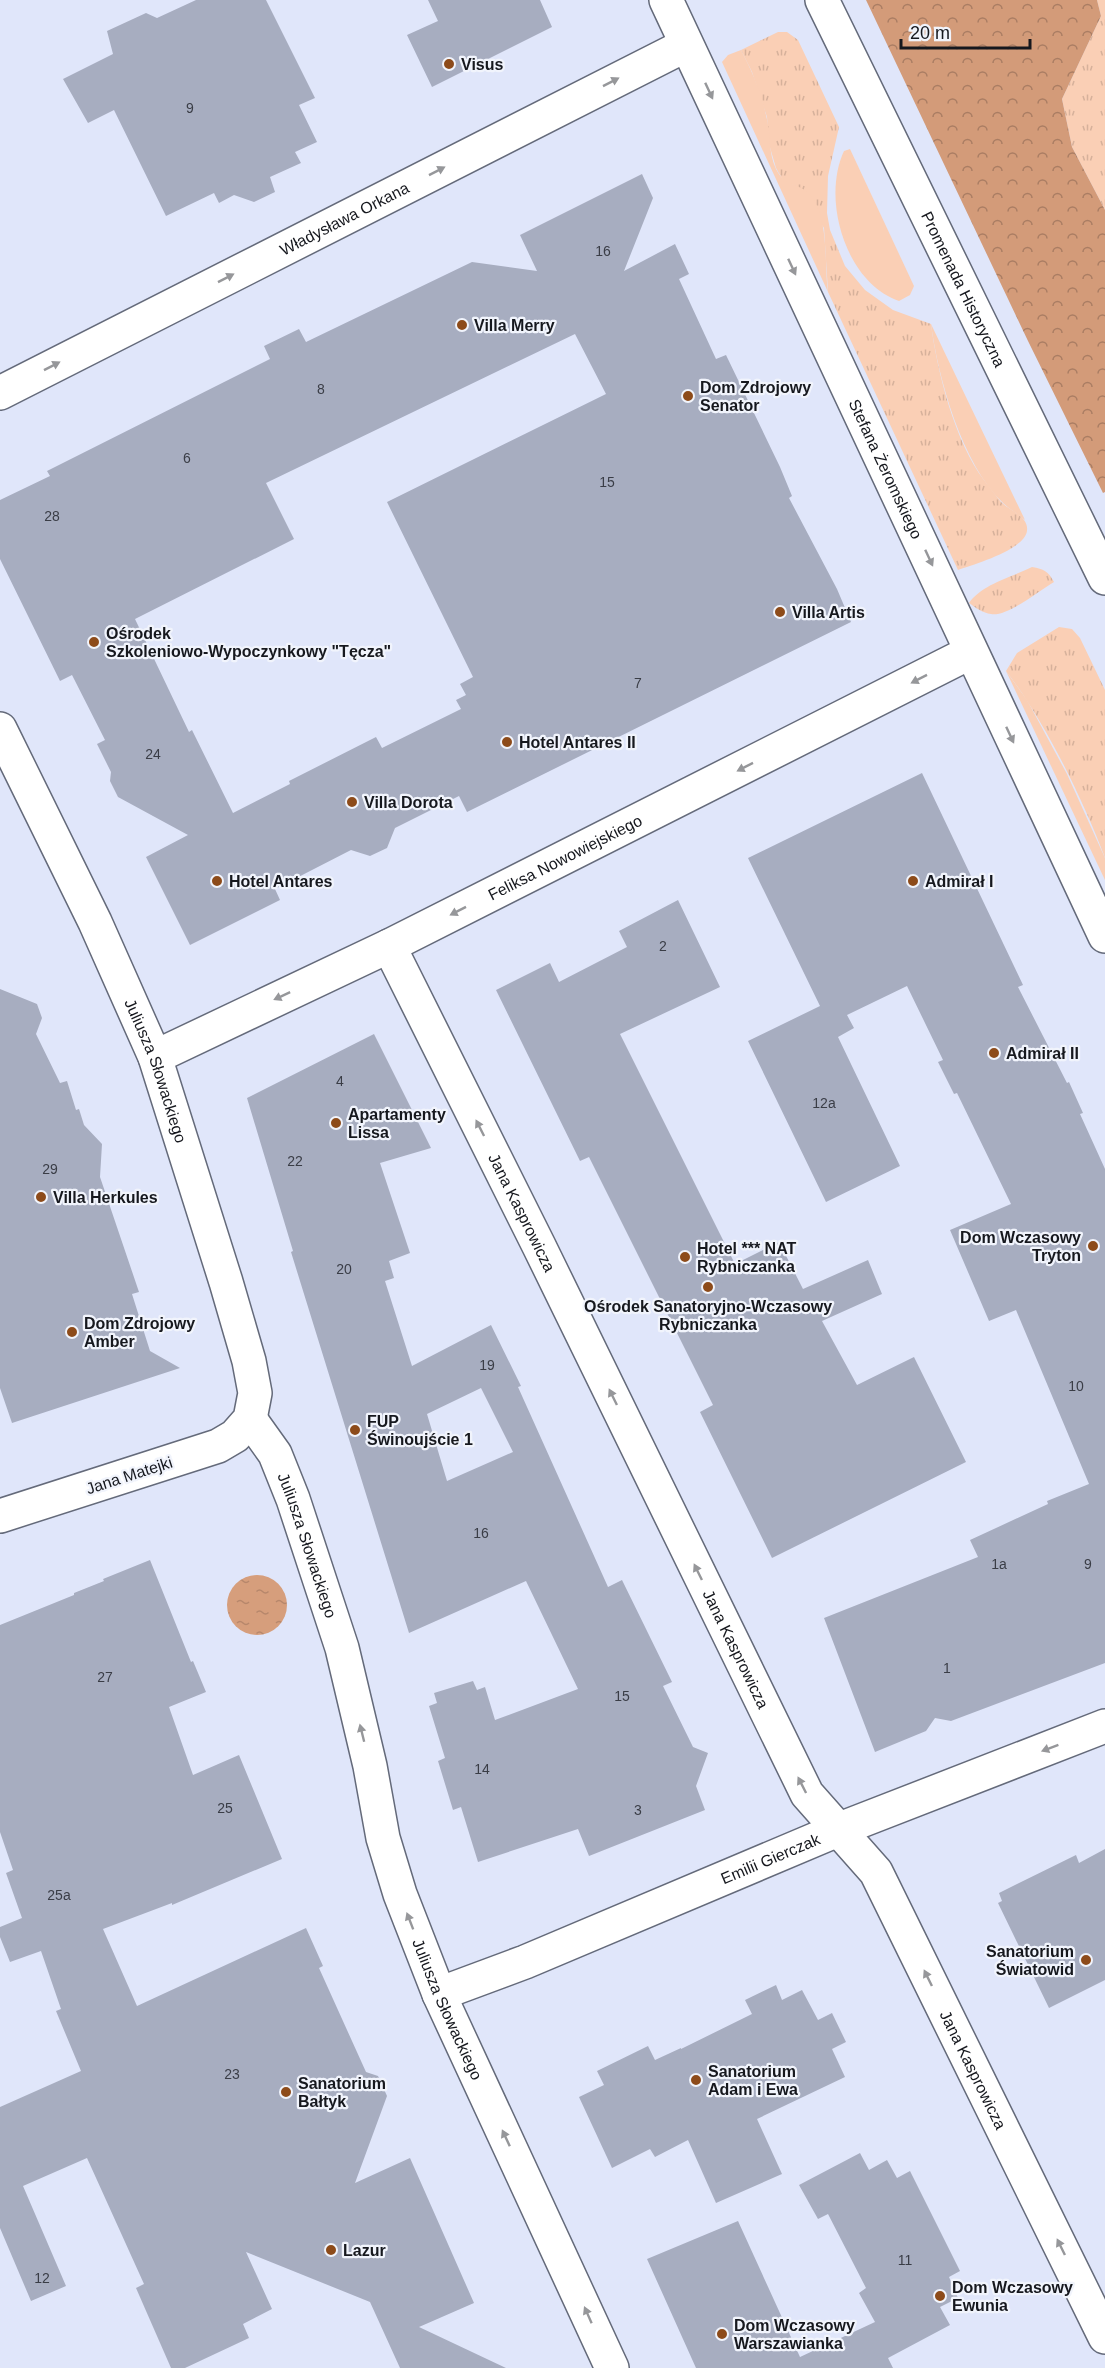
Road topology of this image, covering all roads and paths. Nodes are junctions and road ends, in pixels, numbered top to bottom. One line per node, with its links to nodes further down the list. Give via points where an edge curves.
1 (666, 0): 3 (street, Stefana Żeromskiego)
2 (822, 0): 5 (street, Promenada Historyczna)
3 (686, 45): 4 (street, Władysława Orkana, one-way to 3); 6 (street, Stefana Żeromskiego, one-way to 6)
4 (0, 393)
5 (1101, 559)
6 (971, 652): 8 (street, Stefana Żeromskiego, one-way to 8); 9 (street, Feliksa Nowowiejskiego, one-way to 9)
7 (0, 729): 10 (street, Juliusza Słowackiego, via 95,922)
8 (1105, 936)
9 (389, 946): 10 (street, Feliksa Nowowiejskiego, one-way to 10); 14 (street, Jana Kasprowicza, one-way to 9, via 807,1794)
10 (155, 1057): 11 (street, Juliusza Słowackiego, via 249,1361 255,1393)
11 (250, 1419): 12 (street, Jana Matejki, via 235,1436 218,1446); 15 (street, Juliusza Słowackiego, one-way to 11, via 383,1838 342,1648 275,1454)
12 (0, 1516)
13 (1105, 1726): 14 (street, Emilii Gierczak, one-way to 14)
14 (840, 1829): 15 (street, Emilii Gierczak, via 525,1962); 16 (street, Jana Kasprowicza, one-way to 14, via 876,1872)
15 (439, 1994): 17 (street, Juliusza Słowackiego, one-way to 15)
16 (1105, 2337)
17 (612, 2368)

